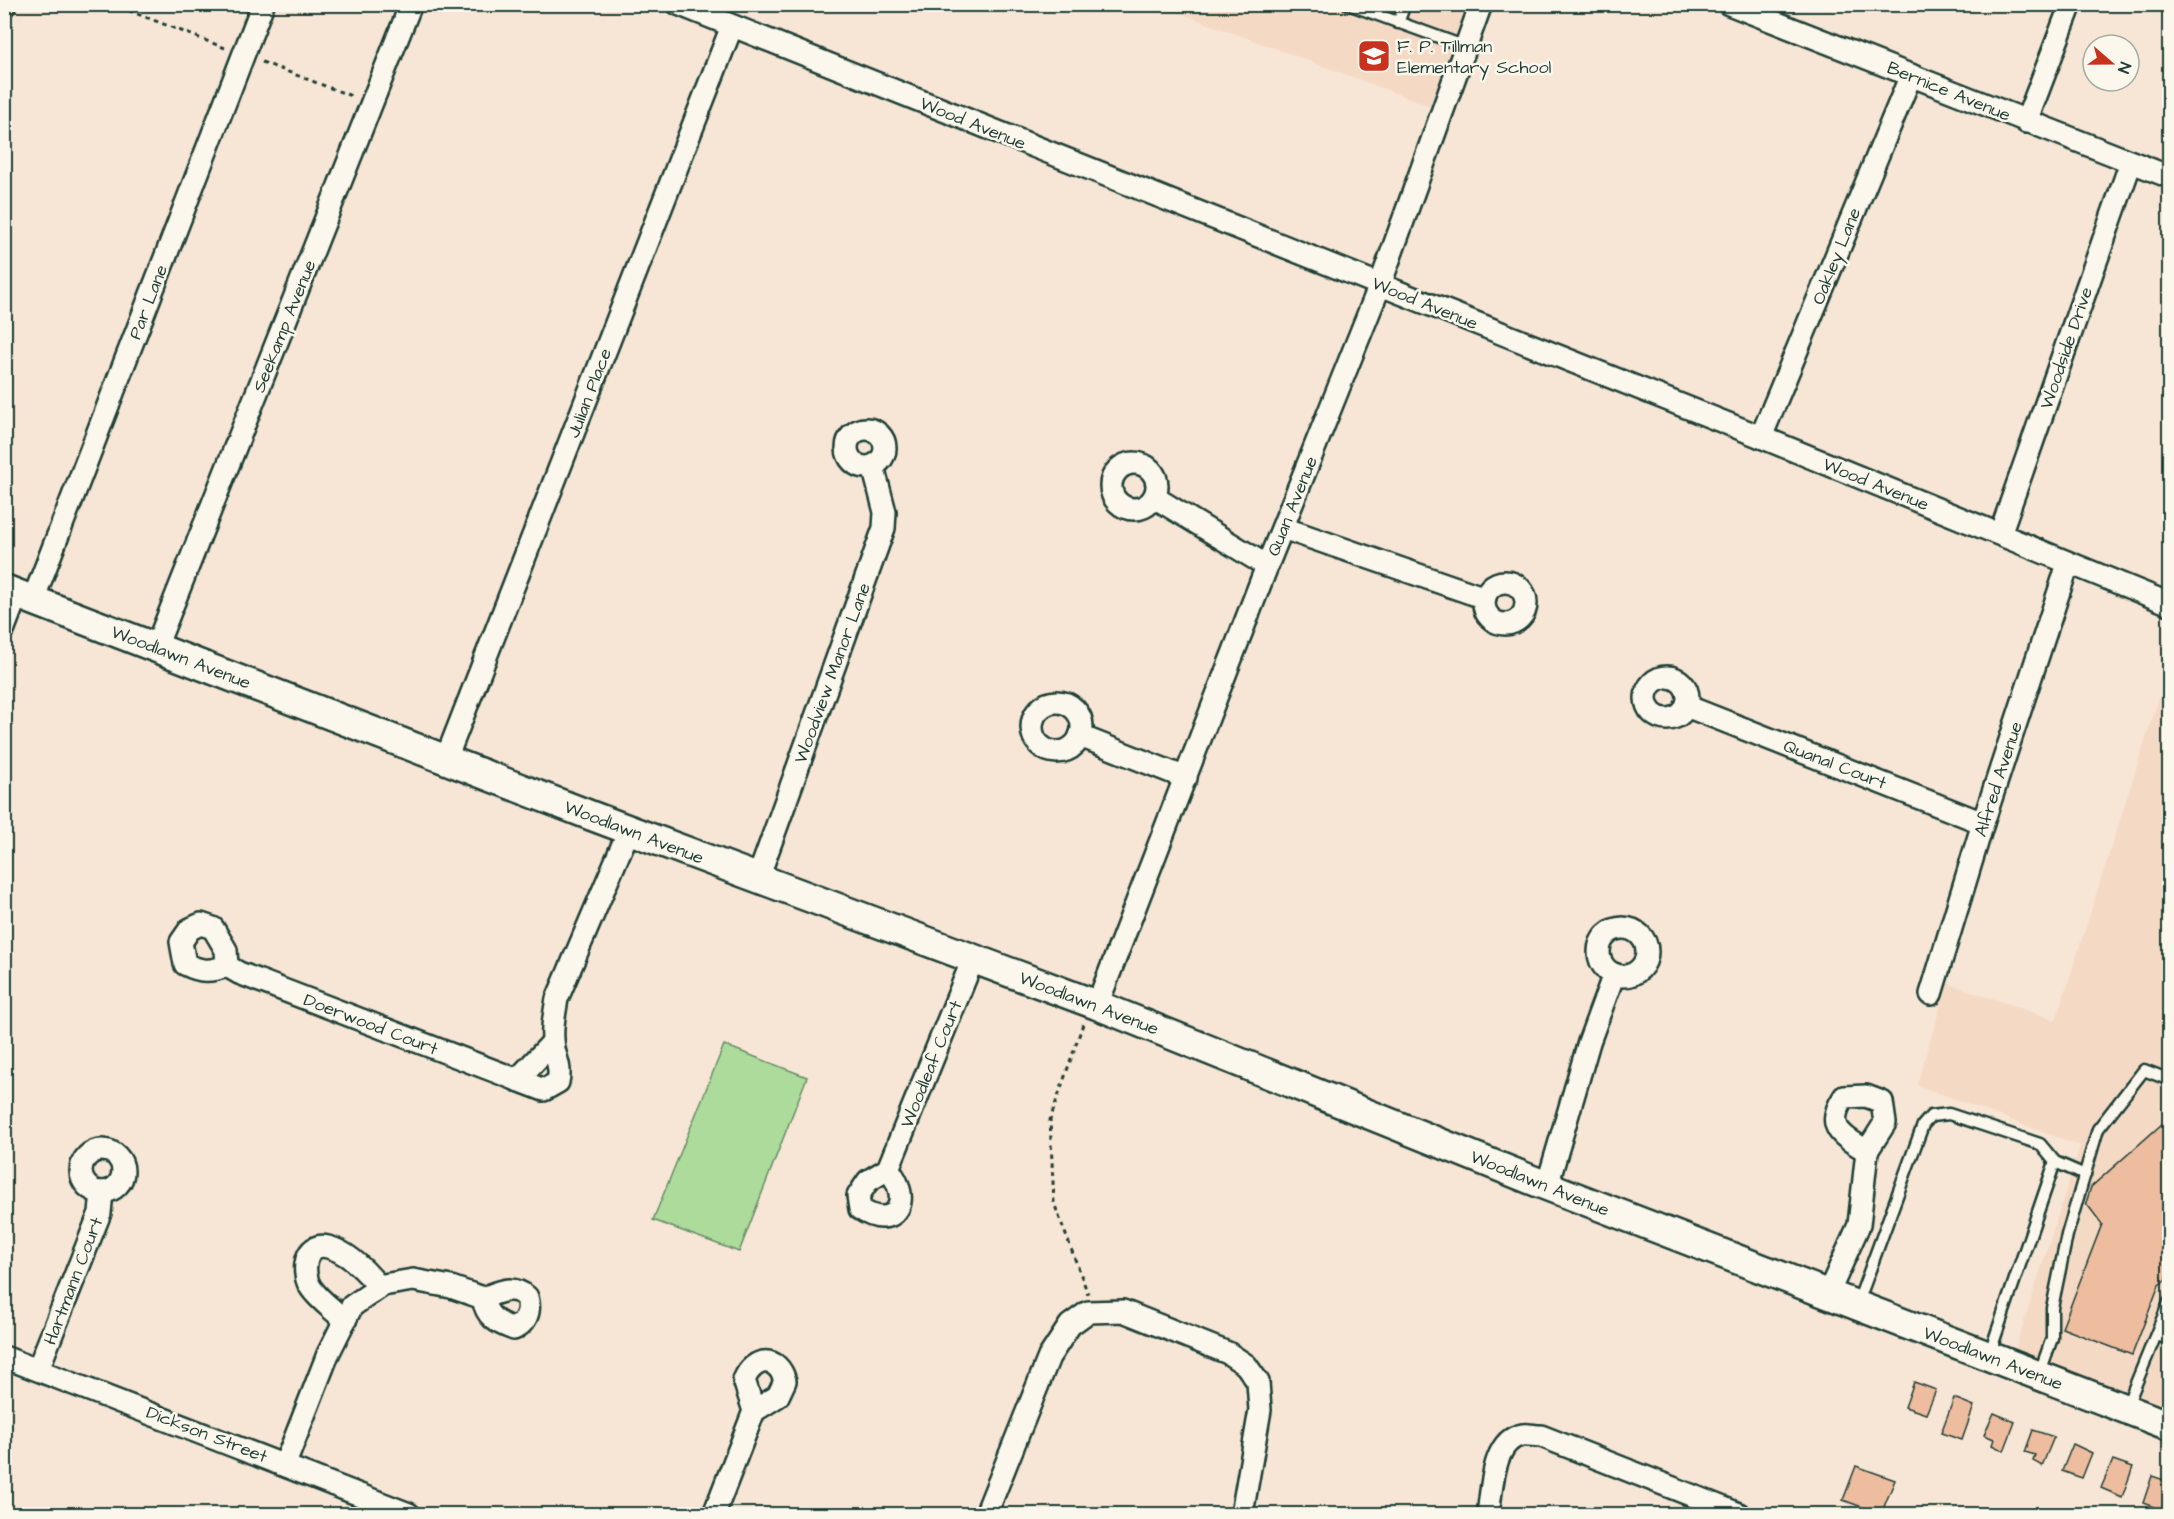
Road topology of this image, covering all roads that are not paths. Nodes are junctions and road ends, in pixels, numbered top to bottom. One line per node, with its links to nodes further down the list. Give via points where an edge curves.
1 (263, 4): 24 (street, Par Lane)
2 (411, 4): 28 (street, Seekamp Avenue)
3 (678, 4): 10 (street, Wood Avenue)
4 (1348, 4): 9 (lane)
5 (1404, 4): 9 (lane)
6 (1481, 4): 11 (street, Quan Avenue)
7 (1729, 4): 12 (street, Bernice Avenue)
8 (2071, 4): 13 (street)
9 (1398, 23): 11 (lane)
10 (732, 26): 16 (street, Wood Avenue); 31 (street, Julian Place)
11 (1466, 47): 16 (street, Quan Avenue)
12 (1911, 75): 13 (street, Bernice Avenue); 17 (street, Oakley Lane)
13 (2026, 122): 14 (street, Bernice Avenue)
14 (2131, 162): 15 (street, Bernice Avenue); 21 (street, Woodside Drive)
15 (2169, 177)
16 (1380, 285): 17 (street, Wood Avenue); 20 (street, Quan Avenue)
17 (1761, 437): 21 (street, Wood Avenue)
18 (873, 466): 35 (street, Woodview Manor Lane, via 885,512 884,528)
19 (1154, 497): 23 (street)
20 (1283, 528): 23 (street, Quan Avenue); 25 (street)
21 (2000, 534): 22 (street, Wood Avenue)
22 (2068, 564): 26 (street, Wood Avenue); 33 (street, Alfred Avenue)
23 (1267, 566): 32 (street, Quan Avenue)
24 (18, 595): 27 (street, Par Lane); 28 (street, Woodlawn Avenue)
25 (1485, 598)
26 (2169, 604)
27 (4, 628)
28 (156, 647): 31 (street, Woodlawn Avenue)
29 (1686, 706): 33 (street, Quanal Court)
30 (1080, 736): 32 (street)
31 (446, 759): 34 (street, Woodlawn Avenue)
32 (1186, 778): 40 (street, Quan Avenue)
33 (1983, 823): 39 (street, Alfred Avenue)
34 (629, 830): 35 (street, Woodlawn Avenue); 41 (street, Doerwood Court, via 557,999)
35 (758, 878): 36 (street, Woodlawn Avenue)
36 (973, 959): 40 (street, Woodlawn Avenue); 46 (street, Woodleaf Court)
37 (227, 966): 42 (street, Doerwood Court)
38 (1614, 974): 48 (street, via 1589,1042)
39 (1931, 994)
40 (1094, 1004): 48 (street, Woodlawn Avenue)
41 (554, 1042): 42 (street); 42 (street, Doerwood Court, via 561,1069 558,1082 544,1090)
42 (517, 1080)
43 (2169, 1080): 47 (lane, via 2144,1070 2098,1129)
44 (1867, 1151): 51 (street, via 1858,1225)
45 (2055, 1162): 47 (lane); 54 (lane, via 2040,1144 1949,1114 1931,1116 1923,1125); 59 (lane)
46 (888, 1169)
47 (2085, 1175): 61 (lane, via 2067,1235 2052,1308 2052,1338)
48 (1547, 1186): 51 (street, Woodlawn Avenue)
49 (102, 1192): 60 (street, Hartmann Court, via 100,1213)
50 (379, 1287): 52 (street, via 413,1280); 55 (street, via 352,1306); 55 (street, via 366,1271 342,1255 327,1247 316,1248 308,1257 304,1272 311,1288)
51 (1828, 1294): 54 (street, Woodlawn Avenue)
52 (483, 1298)
53 (2169, 1300): 56 (lane)
54 (1857, 1306): 59 (street, Woodlawn Avenue)
55 (345, 1321): 65 (street)
56 (2156, 1335): 57 (lane); 62 (lane)
57 (2169, 1339)
58 (4, 1357): 60 (street, Dickson Street)
59 (1988, 1357): 61 (street, Woodlawn Avenue)
60 (38, 1369): 65 (street, Dickson Street)
61 (2038, 1376): 62 (street, Woodlawn Avenue)
62 (2126, 1409): 64 (street, Woodlawn Avenue)
63 (754, 1411): 67 (street)
64 (2169, 1426)
65 (285, 1464): 66 (street, Dickson Street)
66 (409, 1515)
67 (714, 1515)
68 (986, 1515): 69 (street, via 1048,1357 1070,1325 1088,1312 1123,1311 1228,1353 1246,1365 1258,1382 1260,1410)
69 (1242, 1515)
70 (1488, 1515): 71 (street, via 1498,1459 1504,1446 1521,1435 1541,1436)
71 (1739, 1515)

